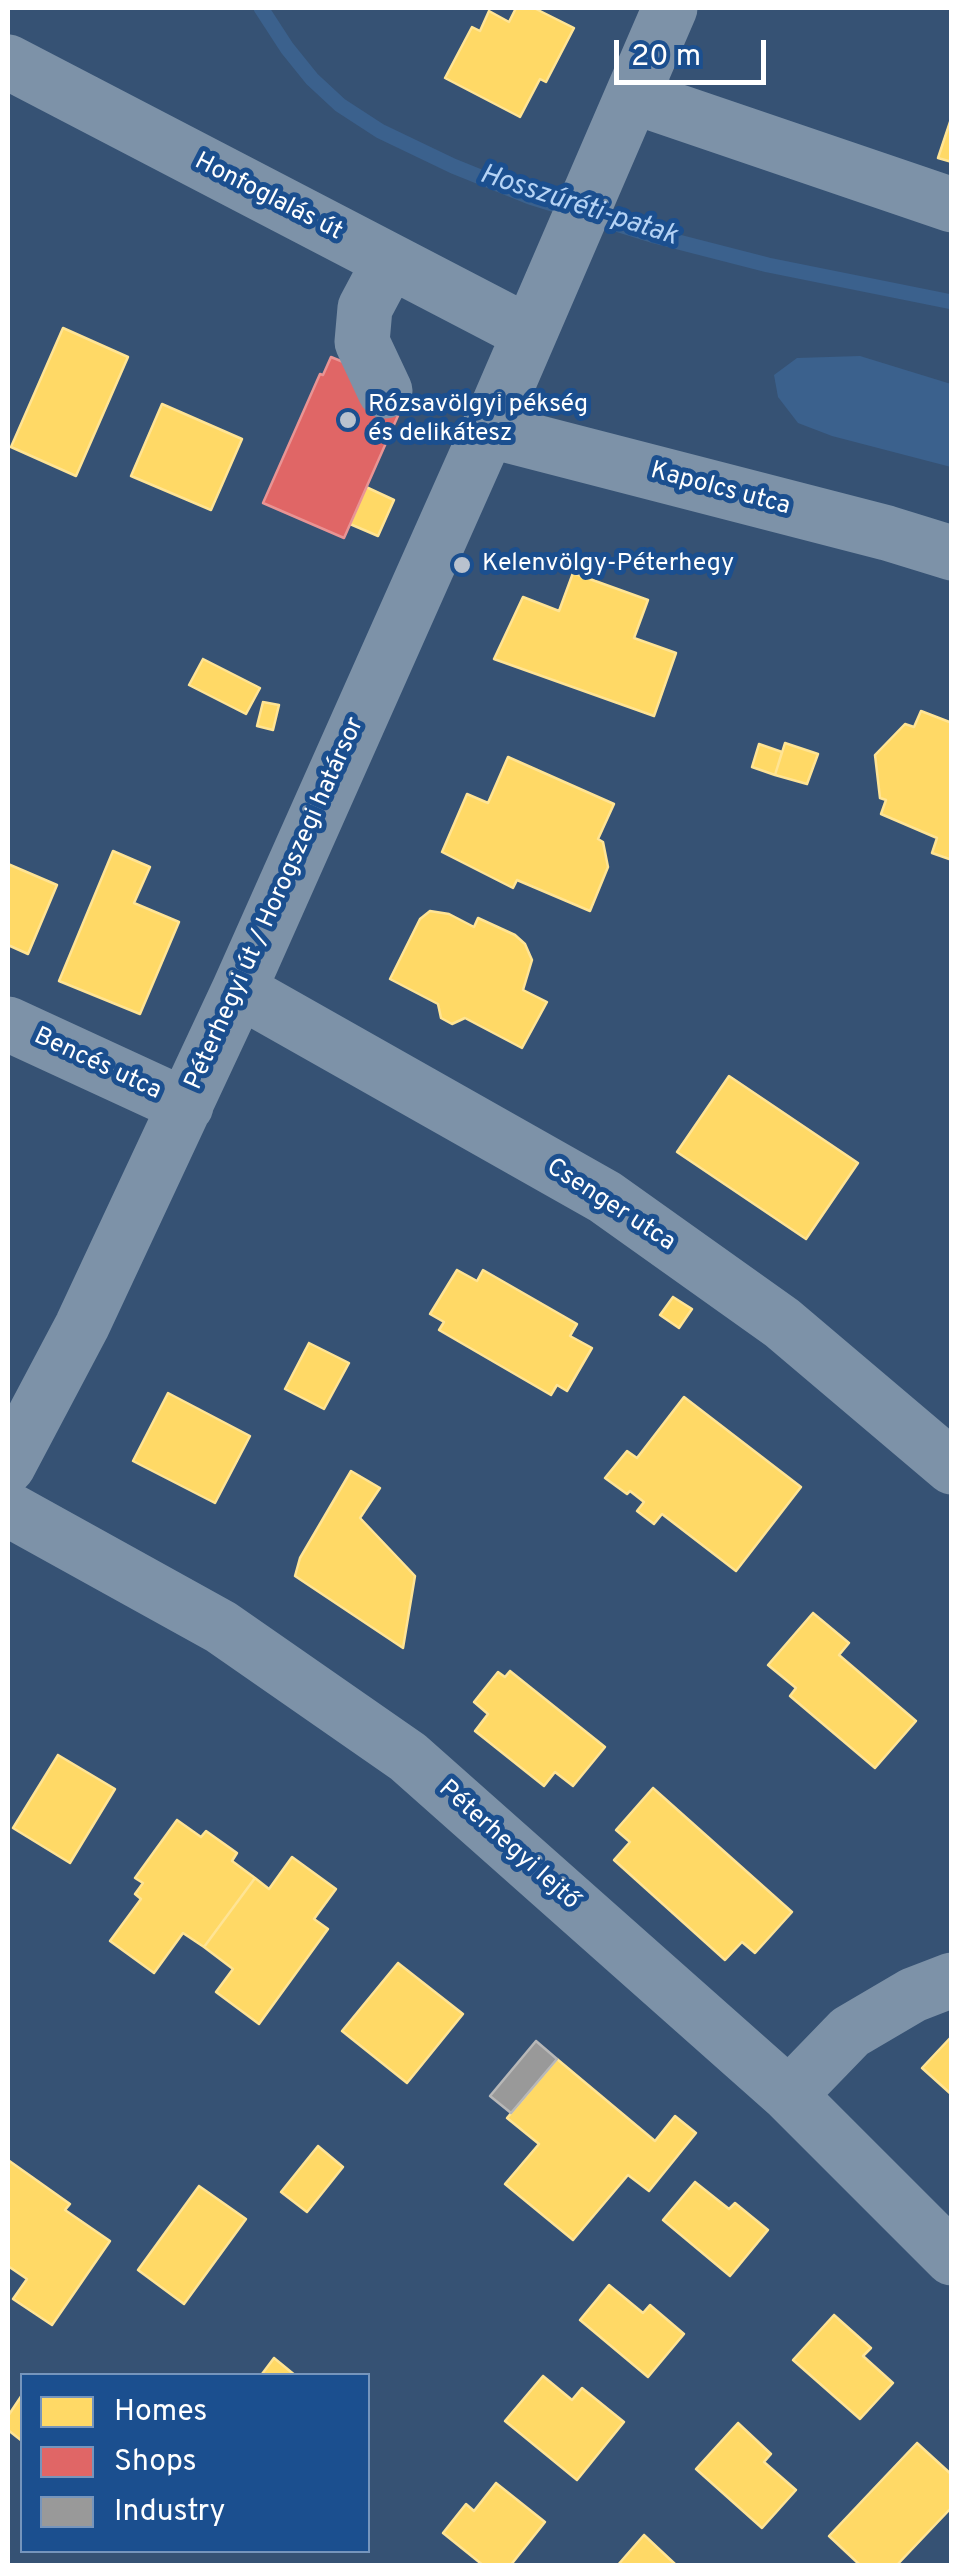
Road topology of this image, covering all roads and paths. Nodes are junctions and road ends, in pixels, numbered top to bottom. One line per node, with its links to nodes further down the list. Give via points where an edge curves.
1 (670, 8): 3 (street, Péterhegyi út / Horogszegi határsor)
2 (8, 62): 5 (street, Honfoglalás út)
3 (632, 96): 4 (street); 6 (street, Péterhegyi út / Horogszegi határsor)
4 (952, 205)
5 (390, 261): 6 (street, Honfoglalás út); 7 (street, via 364,308 362,342)
6 (529, 333): 8 (street, Péterhegyi út / Horogszegi határsor)
7 (384, 391)
8 (488, 430): 9 (street, Kapolcs utca); 10 (street, Péterhegyi út / Horogszegi határsor)
9 (952, 553)
10 (239, 990): 12 (street, Péterhegyi út / Horogszegi határsor); 14 (street, Csenger utca, via 604,1197 782,1323)
11 (8, 1024): 12 (street, Bencés utca)
12 (186, 1106): 13 (street, Péterhegyi út / Horogszegi határsor)
13 (8, 1466)
14 (952, 1467)
15 (8, 1509): 17 (street, Péterhegyi lejtő, via 221,1627 408,1756)
16 (952, 1980): 17 (street, via 850,2032)
17 (789, 2095): 18 (street, Péterhegyi lejtő)
18 (952, 2258)

